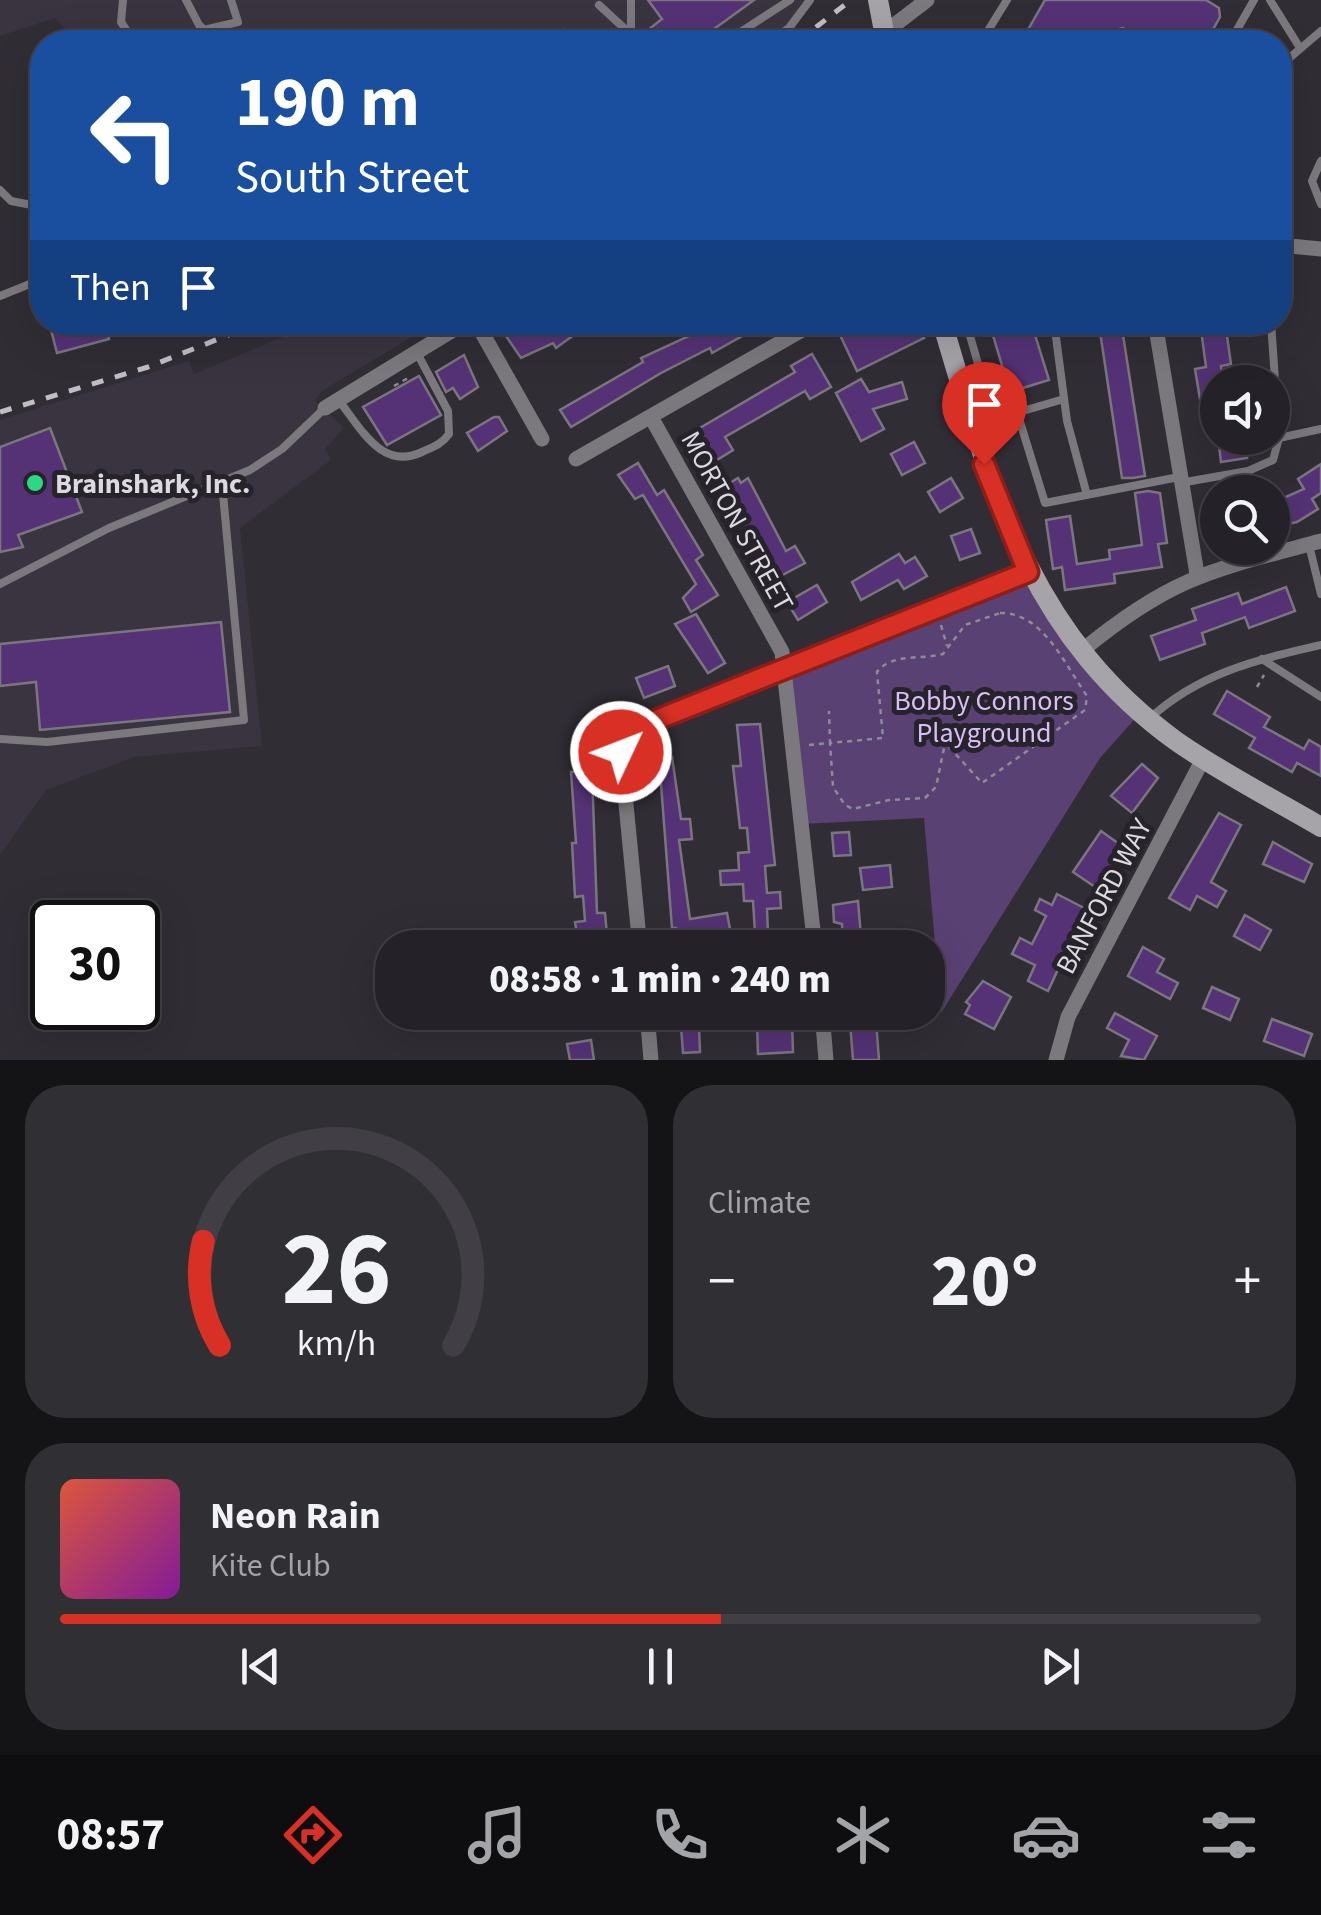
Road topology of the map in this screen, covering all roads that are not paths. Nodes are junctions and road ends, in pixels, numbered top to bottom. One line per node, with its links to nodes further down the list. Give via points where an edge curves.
1 (123, 0): 15 (lane, via 118,14)
2 (186, 0): 16 (lane)
3 (231, 0): 16 (lane, via 238,22)
4 (631, 0): 18 (lane)
5 (790, 0): 19 (lane)
6 (810, 0): 20 (lane)
7 (878, 0): 21 (main road)
8 (927, 0): 22 (street)
9 (1007, 0): 23 (lane)
10 (1254, 0): 24 (lane)
11 (1270, 0): 14 (lane)
12 (1286, 0): 14 (lane)
13 (598, 5): 17 (lane)
14 (1278, 13): 25 (lane)
15 (127, 30)
16 (204, 30)
17 (626, 30)
18 (631, 30)
19 (744, 30)
20 (785, 30)
21 (884, 30)
22 (894, 30)
23 (989, 30)
24 (1237, 30)
25 (1289, 30)
26 (1321, 30): 28 (lane)
27 (1292, 35): 28 (lane)
28 (1300, 48): 29 (lane)
29 (1292, 55)
30 (1321, 161): 32 (lane, via 1312,181)
31 (0, 190): 33 (lane)
32 (1321, 204)
33 (30, 205)
34 (1292, 246): 35 (street)
35 (1321, 249)
36 (30, 283): 37 (lane)
37 (0, 296)
38 (444, 335): 46 (street)
39 (483, 335): 56 (street)
40 (793, 335): 52 (street)
41 (946, 335): 48 (main road)
42 (970, 335): 48 (lane, via 985,388)
43 (1056, 335): 49 (lane)
44 (1157, 335): 59 (street)
45 (1272, 335): 47 (lane)
46 (416, 351): 50 (street); 50 (lane, via 448,412 444,441 397,460)
47 (1274, 365)
48 (964, 395): 53 (main road)
49 (1064, 399): 51 (lane); 61 (lane)
50 (331, 403): 60 (lane, via 282,449)
51 (1017, 412): 53 (lane); 61 (lane, via 1044,502)
52 (650, 417): 58 (street); 70 (street, MORTON STREET, via 778,642)
53 (972, 425): 63 (main road)
54 (1321, 428): 55 (lane)
55 (1290, 435)
56 (542, 439)
57 (1274, 455): 59 (lane, via 1263,467)
58 (576, 459)
59 (1180, 480): 61 (lane); 64 (street)
60 (222, 483): 65 (lane, via 109,528); 73 (lane, via 244,720 47,742)
61 (1087, 494)
62 (1315, 543): 64 (street); 66 (lane)
63 (1028, 572): 68 (main road); 70 (street)
64 (1197, 574): 68 (street, via 1145,602)
65 (0, 584)
66 (1321, 594)
67 (1321, 644): 69 (lane)
68 (1084, 649): 72 (main road)
69 (1261, 659): 71 (lane); 72 (lane, via 1201,680)
70 (785, 670): 76 (street, via 628,737 622,773); 77 (street, MORTON STREET)
71 (1321, 697)
72 (1149, 719): 74 (main road)
73 (1, 739)
74 (1204, 759): 75 (main road); 82 (street, BANFORD WAY, via 1068,1018)
75 (1321, 827)
76 (638, 930)
77 (813, 930)
78 (648, 1030): 80 (street)
79 (824, 1030): 81 (street)
80 (651, 1060)
81 (826, 1060)
82 (1056, 1060)

